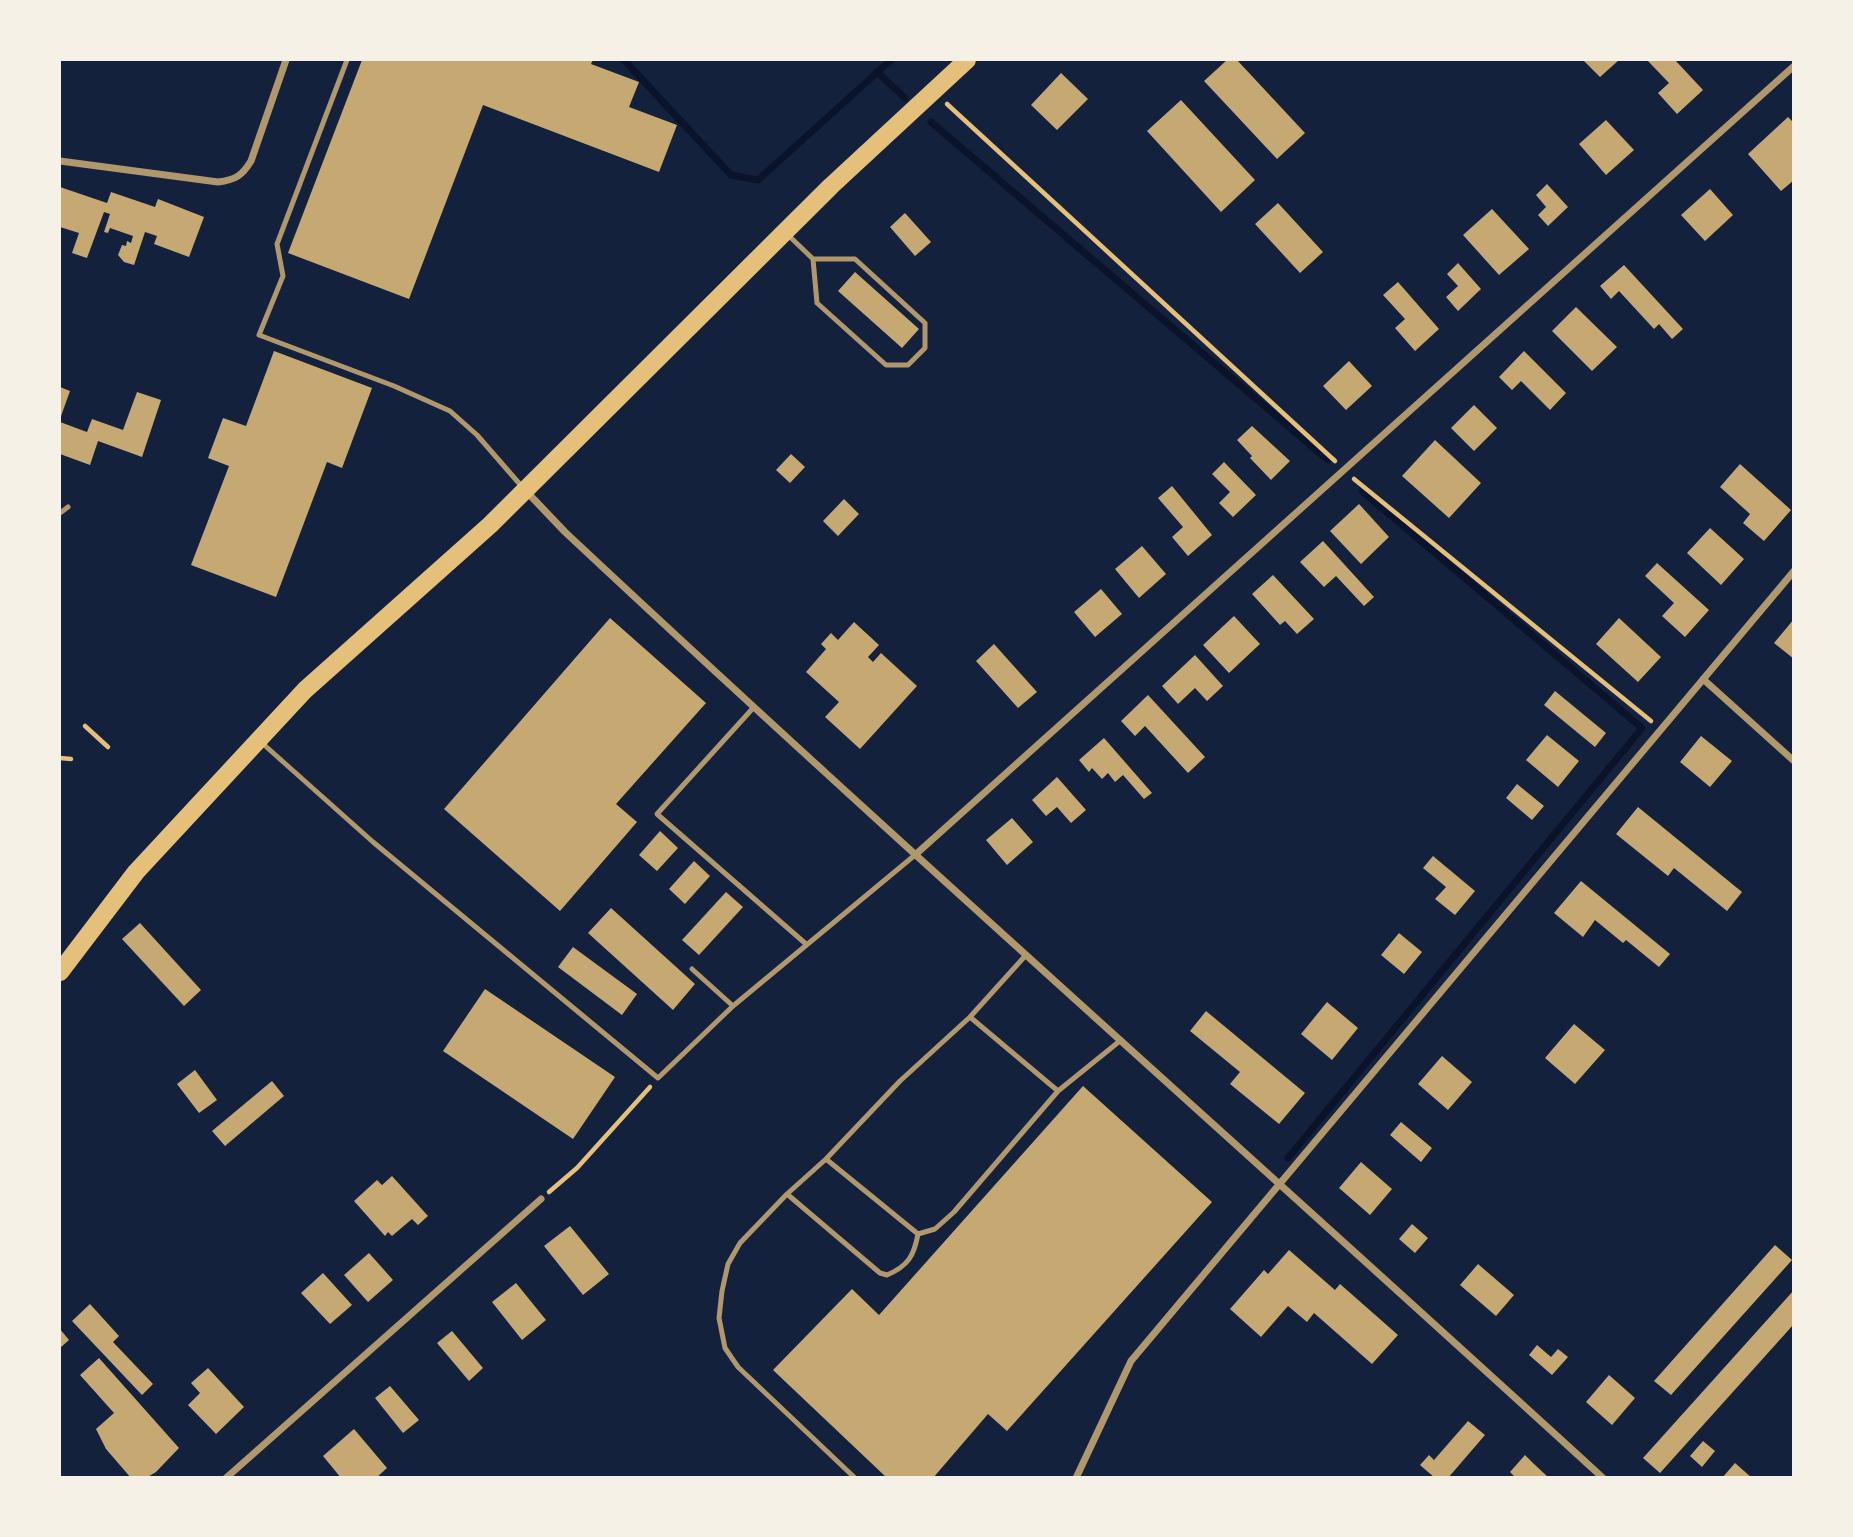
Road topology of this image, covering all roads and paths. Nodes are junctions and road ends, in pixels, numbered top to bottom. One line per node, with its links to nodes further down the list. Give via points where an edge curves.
1 (286, 60): 6 (street, via 251,161 234,180 218,182)
2 (346, 60): 10 (lane, via 277,244 283,276 259,335 450,411)
3 (967, 60): 5 (main road)
4 (1794, 66): 9 (street)
5 (934, 91): 7 (main road); 9 (path)
6 (60, 161)
7 (785, 232): 8 (lane); 10 (main road)
8 (813, 259): 8 (lane, via 817,303 886,365 908,365 925,348 925,323 855,259)
9 (1342, 468): 17 (path); 23 (street)
10 (526, 491): 15 (street); 18 (main road)
11 (68, 507): 12 (lane)
12 (60, 513)
13 (1794, 571): 14 (street)
14 (1703, 679): 17 (street); 22 (street)
15 (754, 707): 23 (street); 24 (lane, via 657,814)
16 (85, 726): 19 (path)
17 (1660, 728): 34 (street)
18 (257, 739): 27 (main road, via 136,872); 31 (lane, via 373,842)
19 (108, 747)
20 (60, 758): 21 (path)
21 (71, 759)
22 (1794, 761)
23 (915, 855): 24 (lane); 25 (street)
24 (806, 944): 28 (lane)
25 (1026, 955): 29 (lane); 30 (street)
26 (692, 969): 28 (lane)
27 (60, 972)
28 (733, 1006): 31 (lane)
29 (970, 1017): 32 (lane); 33 (lane, via 900,1081)
30 (1121, 1040): 32 (lane); 34 (street)
31 (658, 1078): 36 (path, via 577,1168)
32 (1058, 1091): 37 (lane, via 954,1212 935,1229)
33 (826, 1159): 35 (lane); 37 (lane)
34 (1279, 1182): 40 (street, via 1131,1361); 41 (street)
35 (787, 1194): 37 (lane, via 880,1273 900,1270 914,1255); 39 (lane, via 740,1243 728,1264 719,1318 725,1348 738,1367)
36 (541, 1199): 38 (street)
37 (918, 1234)
38 (226, 1478)
39 (855, 1478)
40 (1076, 1478)
41 (1603, 1478)

